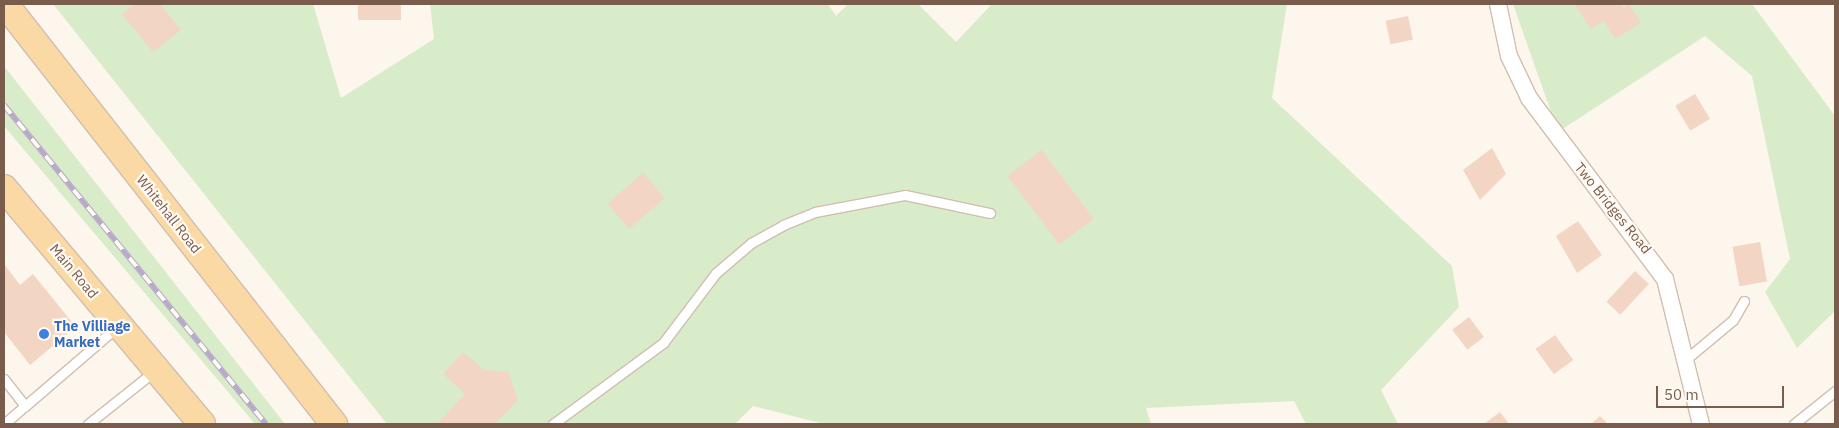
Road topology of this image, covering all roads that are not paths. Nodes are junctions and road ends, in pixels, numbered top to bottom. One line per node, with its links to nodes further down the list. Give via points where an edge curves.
1 (5, 4): 15 (main road, Whitehall Road)
2 (1498, 4): 7 (street, Two Bridges Road, via 1509,56 1528,98 1665,279)
3 (4, 188): 6 (main road, Main Road)
4 (990, 213): 16 (lane, via 905,195 815,212 782,225 751,243 716,273 663,343)
5 (1744, 302): 7 (lane, via 1733,320)
6 (119, 325): 8 (main road, Main Road); 11 (lane)
7 (1685, 360): 17 (street, Two Bridges Road)
8 (156, 370): 13 (lane); 14 (main road, Main Road)
9 (4, 379): 11 (lane)
10 (1835, 391): 18 (lane)
11 (25, 406): 12 (lane)
12 (4, 424)
13 (88, 424)
14 (202, 424)
15 (334, 424)
16 (552, 424)
17 (1701, 424)
18 (1794, 424)

